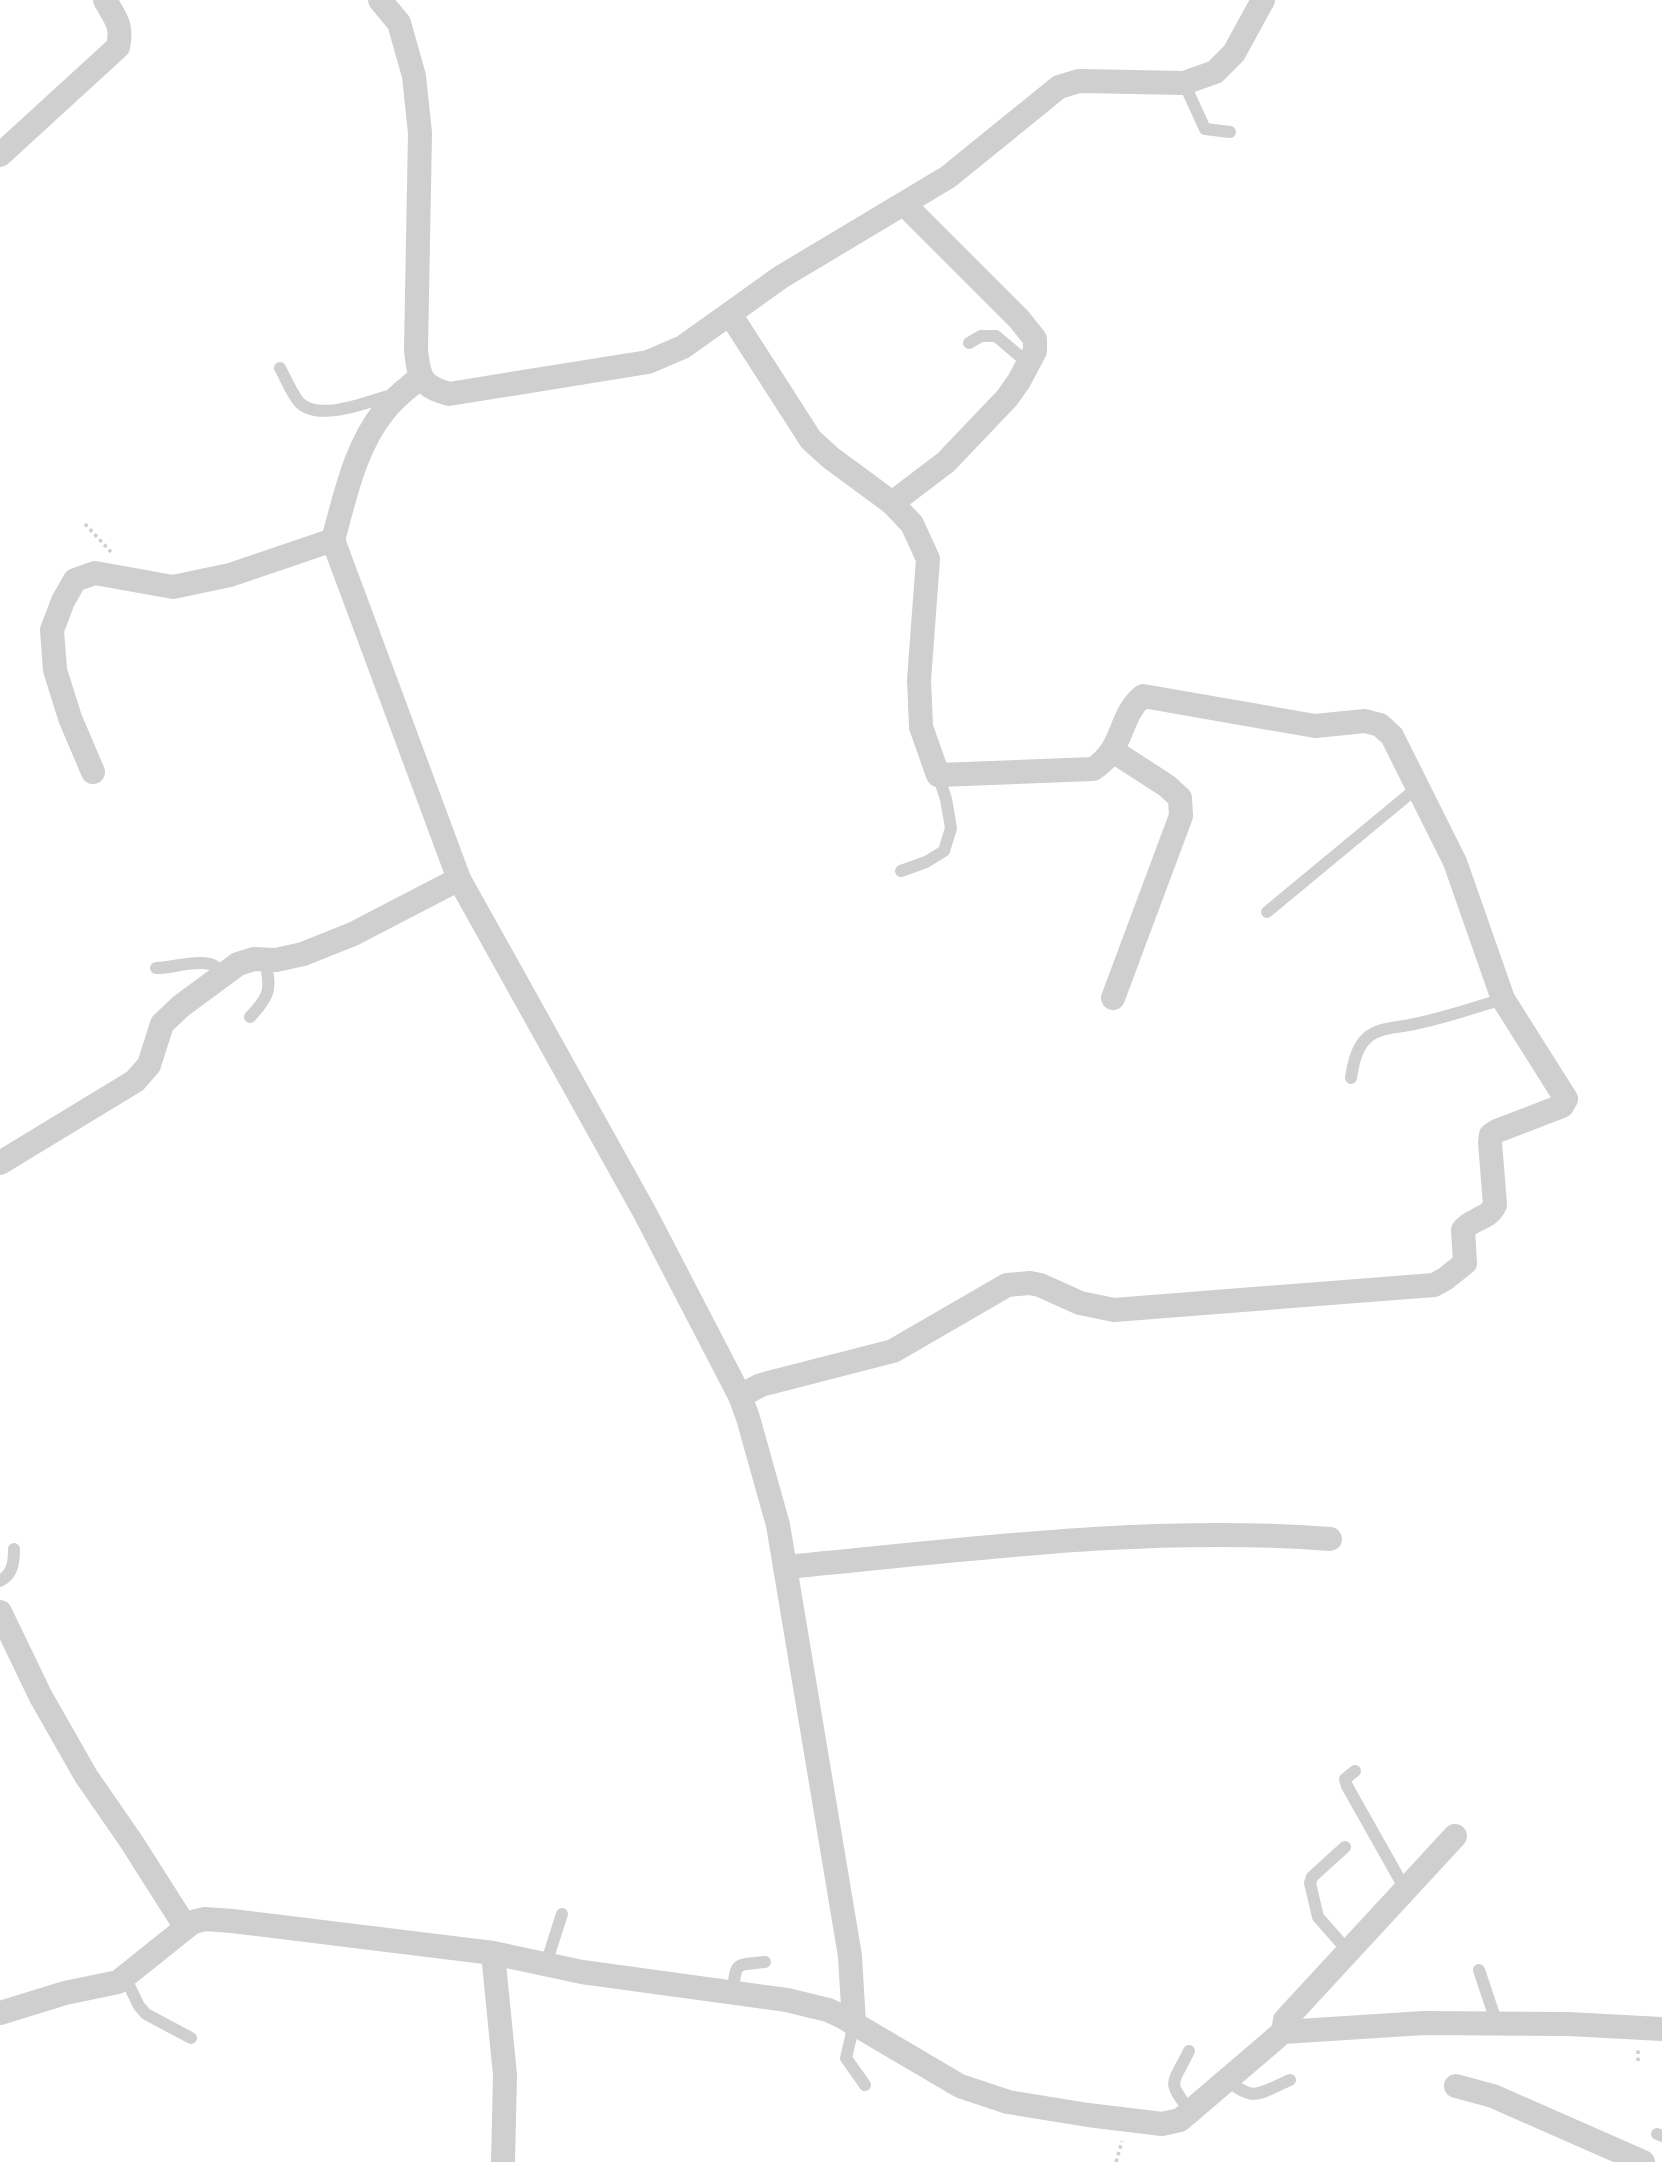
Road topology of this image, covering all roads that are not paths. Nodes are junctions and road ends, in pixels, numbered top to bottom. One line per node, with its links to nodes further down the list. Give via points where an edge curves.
1 (105, 0): 6 (street, via 121,33 118,47)
2 (380, 0): 12 (street, via 399,23 414,76 420,133 418,367)
3 (1263, 0): 4 (street, via 1234,53 1215,72)
4 (1184, 83): 5 (lane, via 1205,129); 7 (street, via 1079,81 1059,88 948,177)
5 (1230, 132)
6 (0, 155)
7 (904, 204): 8 (street, via 781,277); 10 (street, via 1019,319 1035,340)
8 (730, 314): 12 (street, via 683,347 648,362 449,394); 13 (street, via 811,440)
9 (969, 343): 10 (lane, via 981,336 996,336)
10 (1029, 364): 13 (street, via 1007,398 946,462)
11 (280, 368): 12 (lane, via 300,403 313,411 341,410)
12 (413, 384): 14 (street, via 385,410 366,439)
13 (892, 503): 17 (street, via 912,524 928,559 919,691 921,727)
14 (332, 540): 16 (street, via 230,575 173,587 95,573 75,580 52,630 55,670); 20 (street)
15 (1113, 751): 17 (street, via 1093,769); 18 (street, via 1134,703 1143,696 1315,726 1364,721 1380,725 1392,736); 25 (street, via 1180,798 1181,816)
16 (93, 772)
17 (938, 775): 19 (lane, via 951,828 944,851)
18 (1418, 787): 21 (lane); 26 (street, via 1455,862)
19 (901, 870)
20 (458, 878): 22 (street, via 354,934 303,954); 30 (street, via 645,1213)
21 (1266, 912)
22 (265, 959): 24 (street, via 238,964); 27 (lane, via 268,994)
23 (156, 968): 24 (lane, via 211,964)
24 (225, 974): 29 (street, via 162,1024 149,1065 135,1082)
25 (1113, 999)
26 (1503, 999): 28 (lane, via 1367,1038 1353,1063); 30 (street, via 1566,1099 1562,1106 1491,1135 1495,1205 1485,1217 1465,1226 1465,1263 1434,1285 1114,1310 1080,1303 1040,1285 1007,1285 893,1351 761,1385)
27 (250, 1017)
28 (1351, 1078)
29 (0, 1163)
30 (740, 1396): 33 (street, via 778,1525)
31 (1330, 1539): 33 (street, via 1164,1535)
32 (14, 1549): 34 (lane, via 12,1570)
33 (785, 1567): 50 (street, via 850,1956)
34 (0, 1581)
35 (0, 1612): 41 (street, via 86,1776)
36 (1355, 1771): 39 (lane, via 1345,1779 1347,1786)
37 (1455, 1836): 39 (street)
38 (1345, 1847): 42 (lane, via 1312,1877 1311,1884 1318,1917)
39 (1405, 1889): 42 (street)
40 (562, 1914): 45 (lane)
41 (185, 1926): 43 (street, via 205,1919 232,1921); 47 (street)
42 (1349, 1951): 53 (street, via 1286,2020)
43 (493, 1953): 45 (street); 61 (street, via 505,2075)
44 (765, 1962): 48 (lane, via 740,1964)
45 (546, 1964): 48 (street)
46 (1479, 1970): 51 (lane)
47 (125, 1977): 49 (street); 54 (lane, via 146,2014)
48 (733, 1992): 50 (street, via 828,2010)
49 (0, 2013)
50 (854, 2024): 58 (lane, via 846,2058); 60 (street, via 960,2086 1008,2102 1162,2124)
51 (1496, 2024): 52 (street); 53 (street, via 1424,2023)
52 (1662, 2029)
53 (1283, 2032): 56 (street)
54 (191, 2038)
55 (1189, 2051): 60 (lane, via 1173,2084)
56 (1227, 2080): 57 (lane, via 1242,2092 1255,2094); 60 (street)
57 (1290, 2080)
58 (865, 2085)
59 (1456, 2086): 62 (street, via 1493,2096)
60 (1191, 2112)
61 (503, 2162)
62 (1643, 2162)

